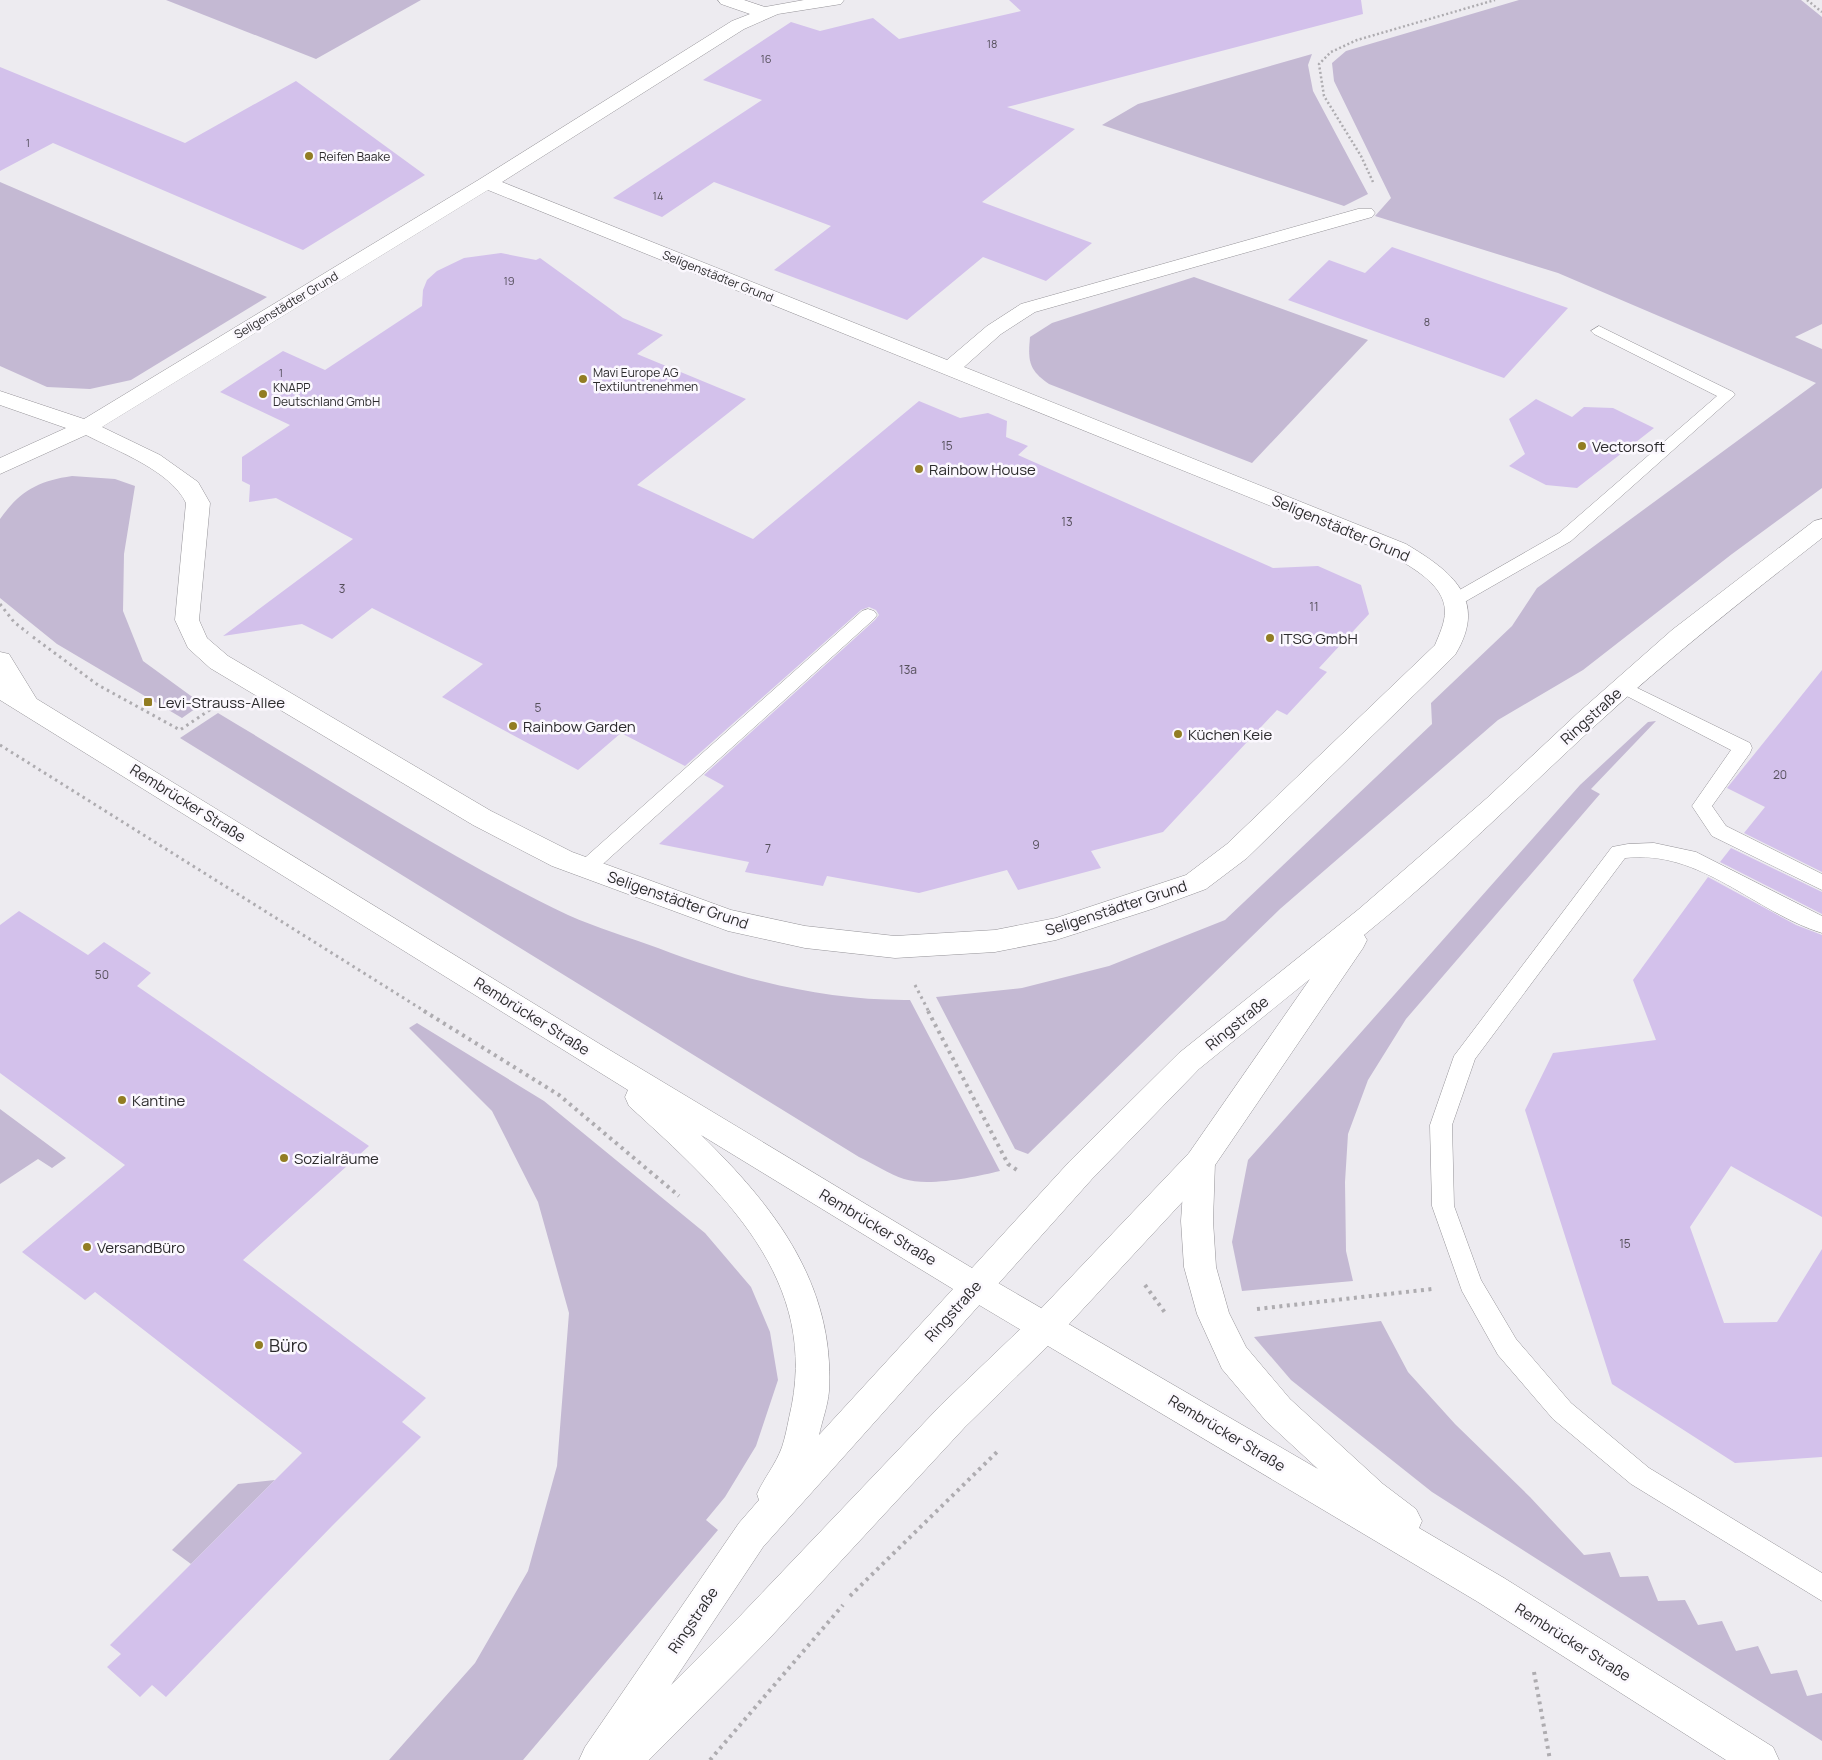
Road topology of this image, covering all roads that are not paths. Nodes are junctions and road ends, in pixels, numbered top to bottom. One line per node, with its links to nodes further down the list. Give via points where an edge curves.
1 (728, 0): 3 (street)
2 (834, 0): 3 (street, Seligenstädter Grund)
3 (765, 13): 4 (street, Seligenstädter Grund, via 738,25)
4 (486, 183): 7 (street, Seligenstädter Grund); 9 (street, Seligenstädter Grund)
5 (1365, 212): 7 (street, via 1028,308 994,330)
6 (1600, 331): 12 (lane, via 1728,395 1565,537)
7 (949, 368): 12 (street, Seligenstädter Grund, via 1398,549 1444,582)
8 (0, 398): 9 (street)
9 (86, 427): 10 (street, Seligenstädter Grund); 18 (street, Seligenstädter Grund, via 152,460 190,487 198,503 187,620 197,642 252,681 482,818)
10 (2, 469)
11 (1822, 526): 15 (street, Ringstraße, via 1681,636)
12 (1455, 600): 18 (street, Seligenstädter Grund, via 1457,612 1446,649 1237,850 1196,882 1056,929 996,941 895,947 805,937 728,920)
13 (868, 615): 18 (lane)
14 (0, 660): 17 (street)
15 (1623, 687): 19 (lane, via 1743,748 1702,806 1719,831); 20 (street, Ringstraße, via 1496,805)
16 (0, 688): 17 (street, Rembrücker Straße)
17 (27, 704): 22 (street, Rembrücker Straße)
18 (586, 868)
19 (1822, 883)
20 (1369, 916): 23 (street, Ringstraße); 24 (street, Ringstraße, via 1189,1061)
21 (1822, 925): 27 (lane, via 1689,857 1666,850 1639,848 1618,852 1465,1056 1441,1125 1443,1206 1470,1284 1507,1347 1562,1412 1640,1476)
22 (593, 1054): 24 (street, Rembrücker Straße); 26 (street, via 680,1133 754,1212 784,1256 806,1308 814,1343 813,1391 798,1448)
23 (1200, 1162): 25 (street, Ringstraße); 28 (street, via 1197,1221 1200,1266 1213,1314 1234,1358 1278,1410 1371,1496)
24 (975, 1286): 25 (street, Rembrücker Straße); 26 (street, Ringstraße)
25 (1046, 1326): 28 (street, Rembrücker Straße); 30 (street, Ringstraße, via 954,1416 754,1628)
26 (751, 1535): 29 (street, Ringstraße)
27 (1822, 1588)
28 (1491, 1590): 31 (street, Rembrücker Straße)
29 (598, 1760)
30 (622, 1760)
31 (1760, 1760)

